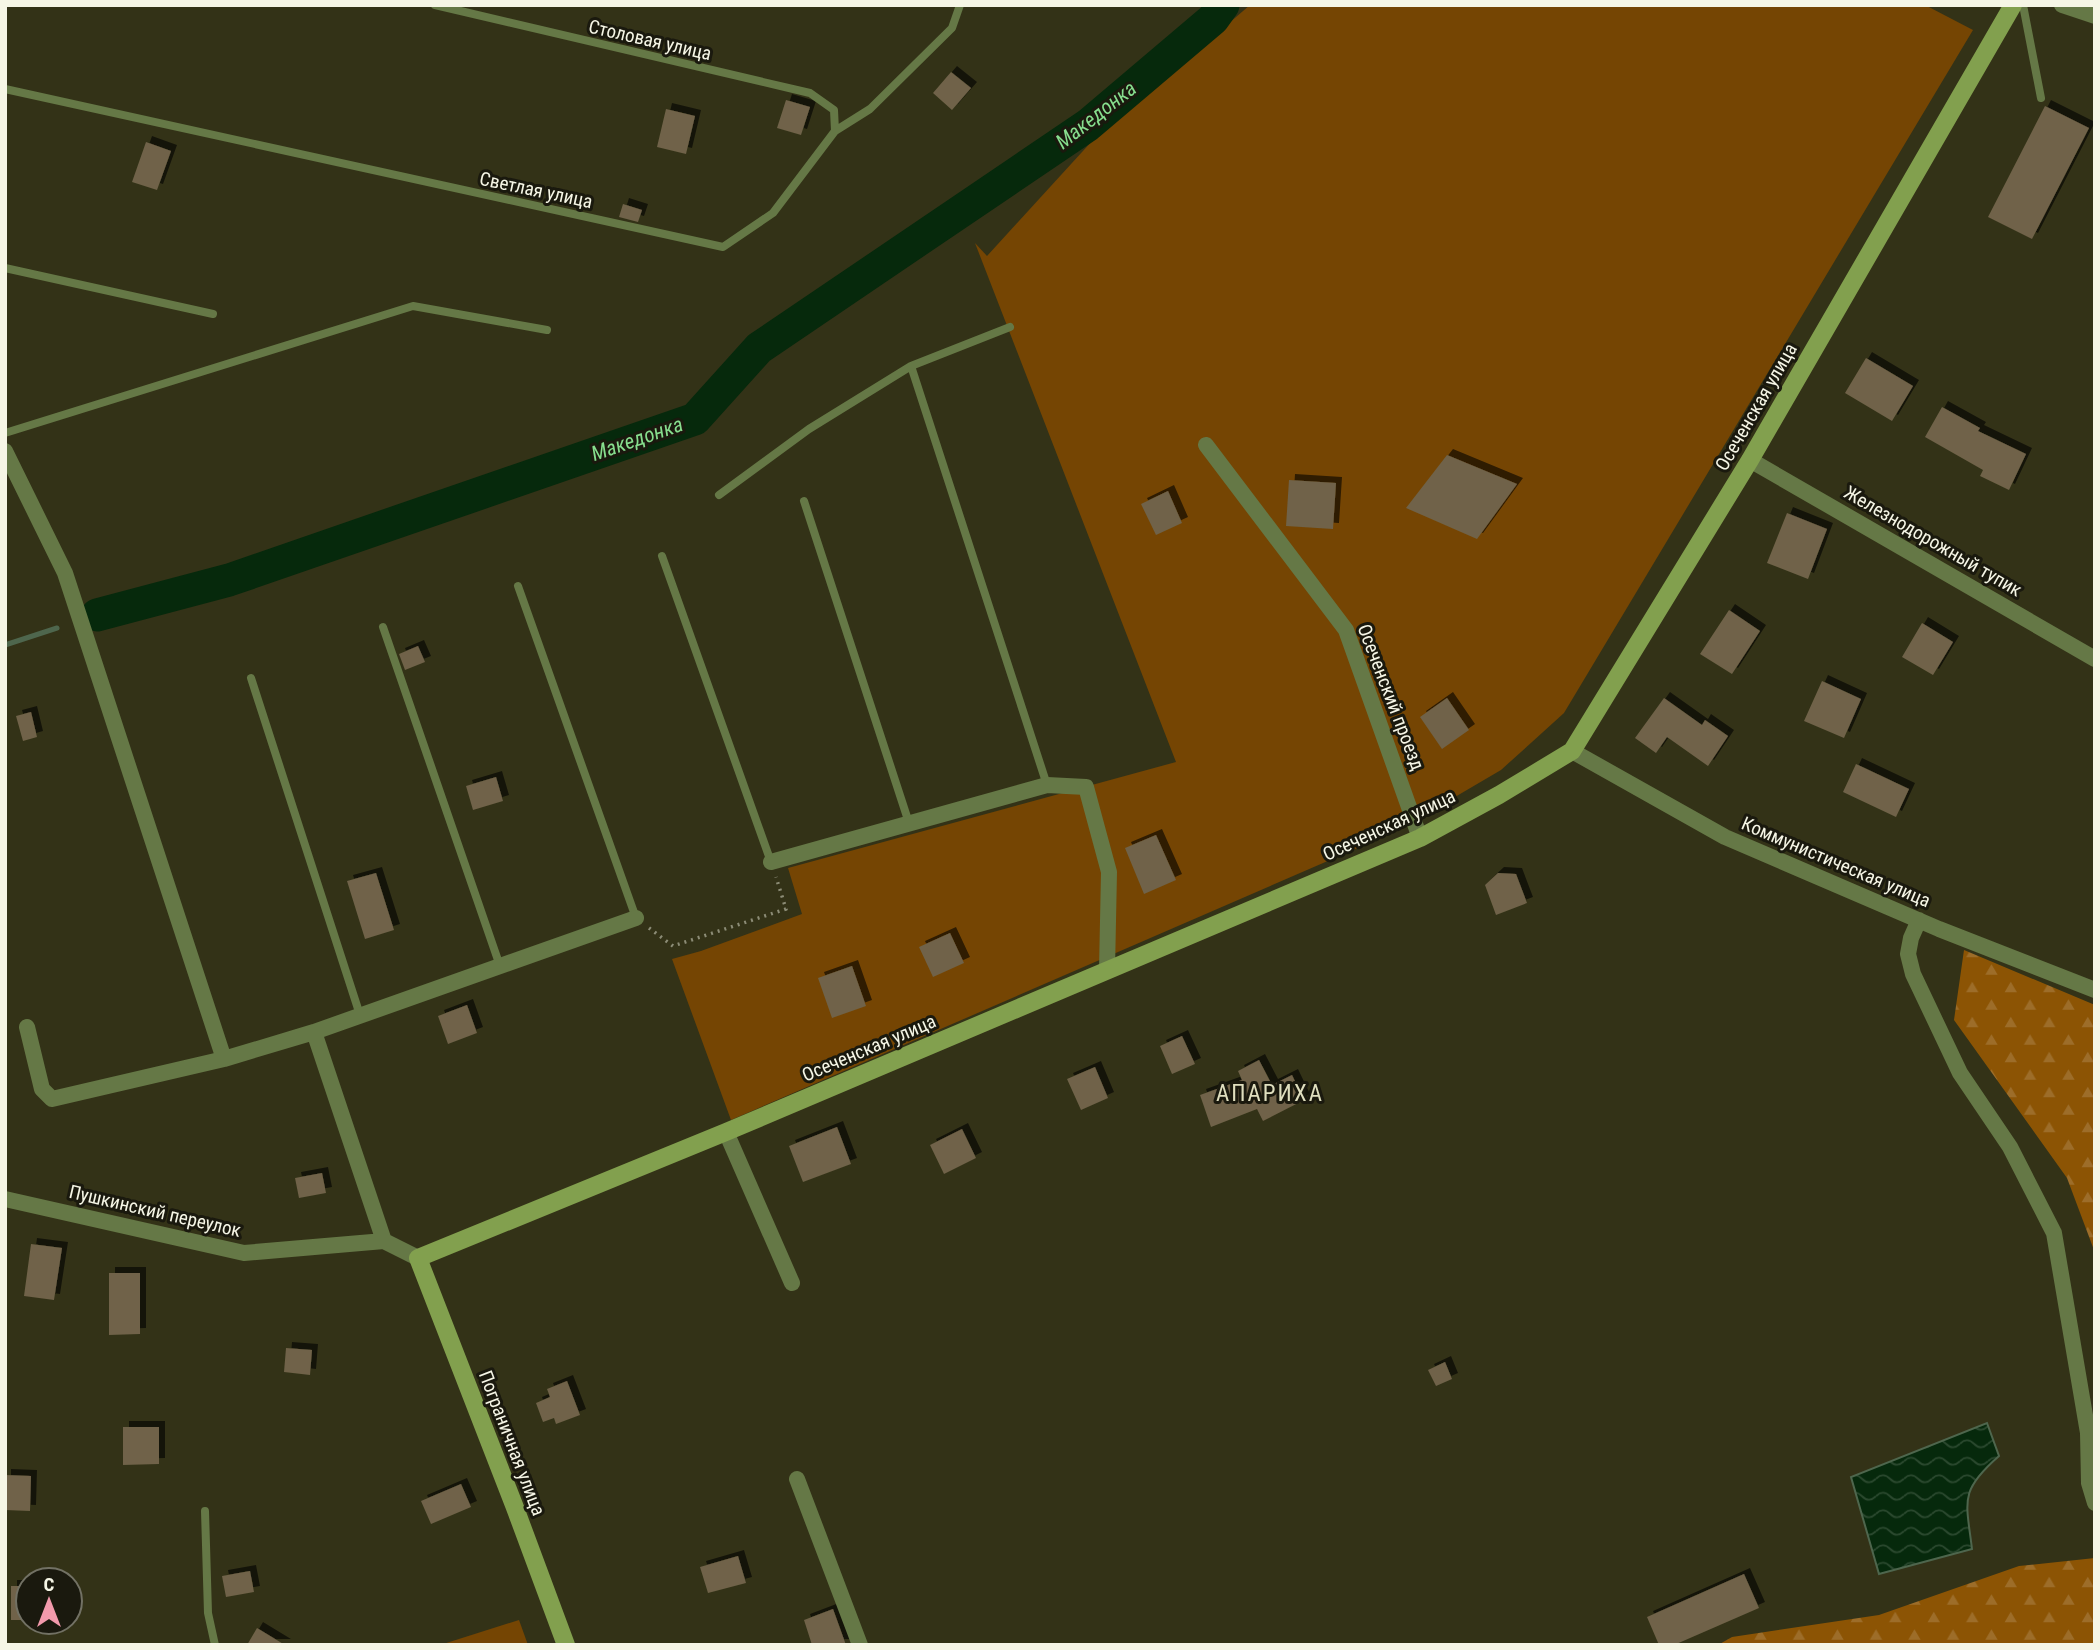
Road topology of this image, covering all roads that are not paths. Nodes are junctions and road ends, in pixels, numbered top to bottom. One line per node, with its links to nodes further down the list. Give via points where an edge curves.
1 (435, 5): 9 (lane, Столовая улица, via 810,93 834,110)
2 (960, 5): 9 (lane, Светлая улица, via 952,27 870,109)
3 (2013, 5): 18 (street, Осеченская улица)
4 (2023, 5): 8 (lane)
5 (2062, 5): 6 (street)
6 (2095, 16)
7 (5, 89): 9 (lane, Светлая улица, via 723,247 773,213)
8 (2040, 98)
9 (835, 131)
10 (5, 268): 11 (lane)
11 (213, 314)
12 (1010, 327): 14 (lane)
13 (547, 330): 15 (lane, via 413,306)
14 (911, 366): 19 (lane, via 809,429); 27 (lane)
15 (5, 433)
16 (1206, 445): 29 (street, Осеченский проезд, via 1346,630)
17 (5, 451): 39 (street, via 65,573)
18 (1750, 460): 24 (street, Железнодорожный тупик); 26 (street, Осеченская улица)
19 (719, 495)
20 (804, 501): 28 (lane)
21 (662, 556): 30 (lane)
22 (518, 586): 31 (lane)
23 (383, 627): 33 (lane)
24 (2095, 659)
25 (251, 678): 36 (lane)
26 (1572, 751): 29 (street, Осеченская улица); 32 (street, Коммунистическая улица, via 1725,837)
27 (1047, 785): 28 (street); 34 (street, via 1086,787 1110,872)
28 (909, 823): 30 (street)
29 (1420, 838): 34 (street, Осеченская улица)
30 (771, 862)
31 (636, 918): 33 (street)
32 (1919, 920): 35 (street, Коммунистическая улица); 46 (street, via 1908,954 1913,974 1960,1073 2010,1147 2054,1233 2088,1433 2089,1483)
33 (500, 966): 36 (street)
34 (1107, 970): 40 (street, Осеченская улица)
35 (2095, 990)
36 (360, 1016): 38 (street)
37 (27, 1027): 39 (street, via 42,1088 51,1099)
38 (314, 1032): 39 (street); 42 (street)
39 (224, 1059)
40 (726, 1132): 43 (street, Осеченская улица); 44 (street)
41 (5, 1199): 42 (street, Пушкинский переулок, via 244,1253)
42 (384, 1241): 43 (street)
43 (418, 1258): 49 (street, Пограничная улица)
44 (792, 1283)
45 (797, 1479): 50 (street)
46 (2095, 1503)
47 (205, 1511): 48 (lane, via 208,1614)
48 (215, 1645)
49 (566, 1645)
50 (860, 1645)

